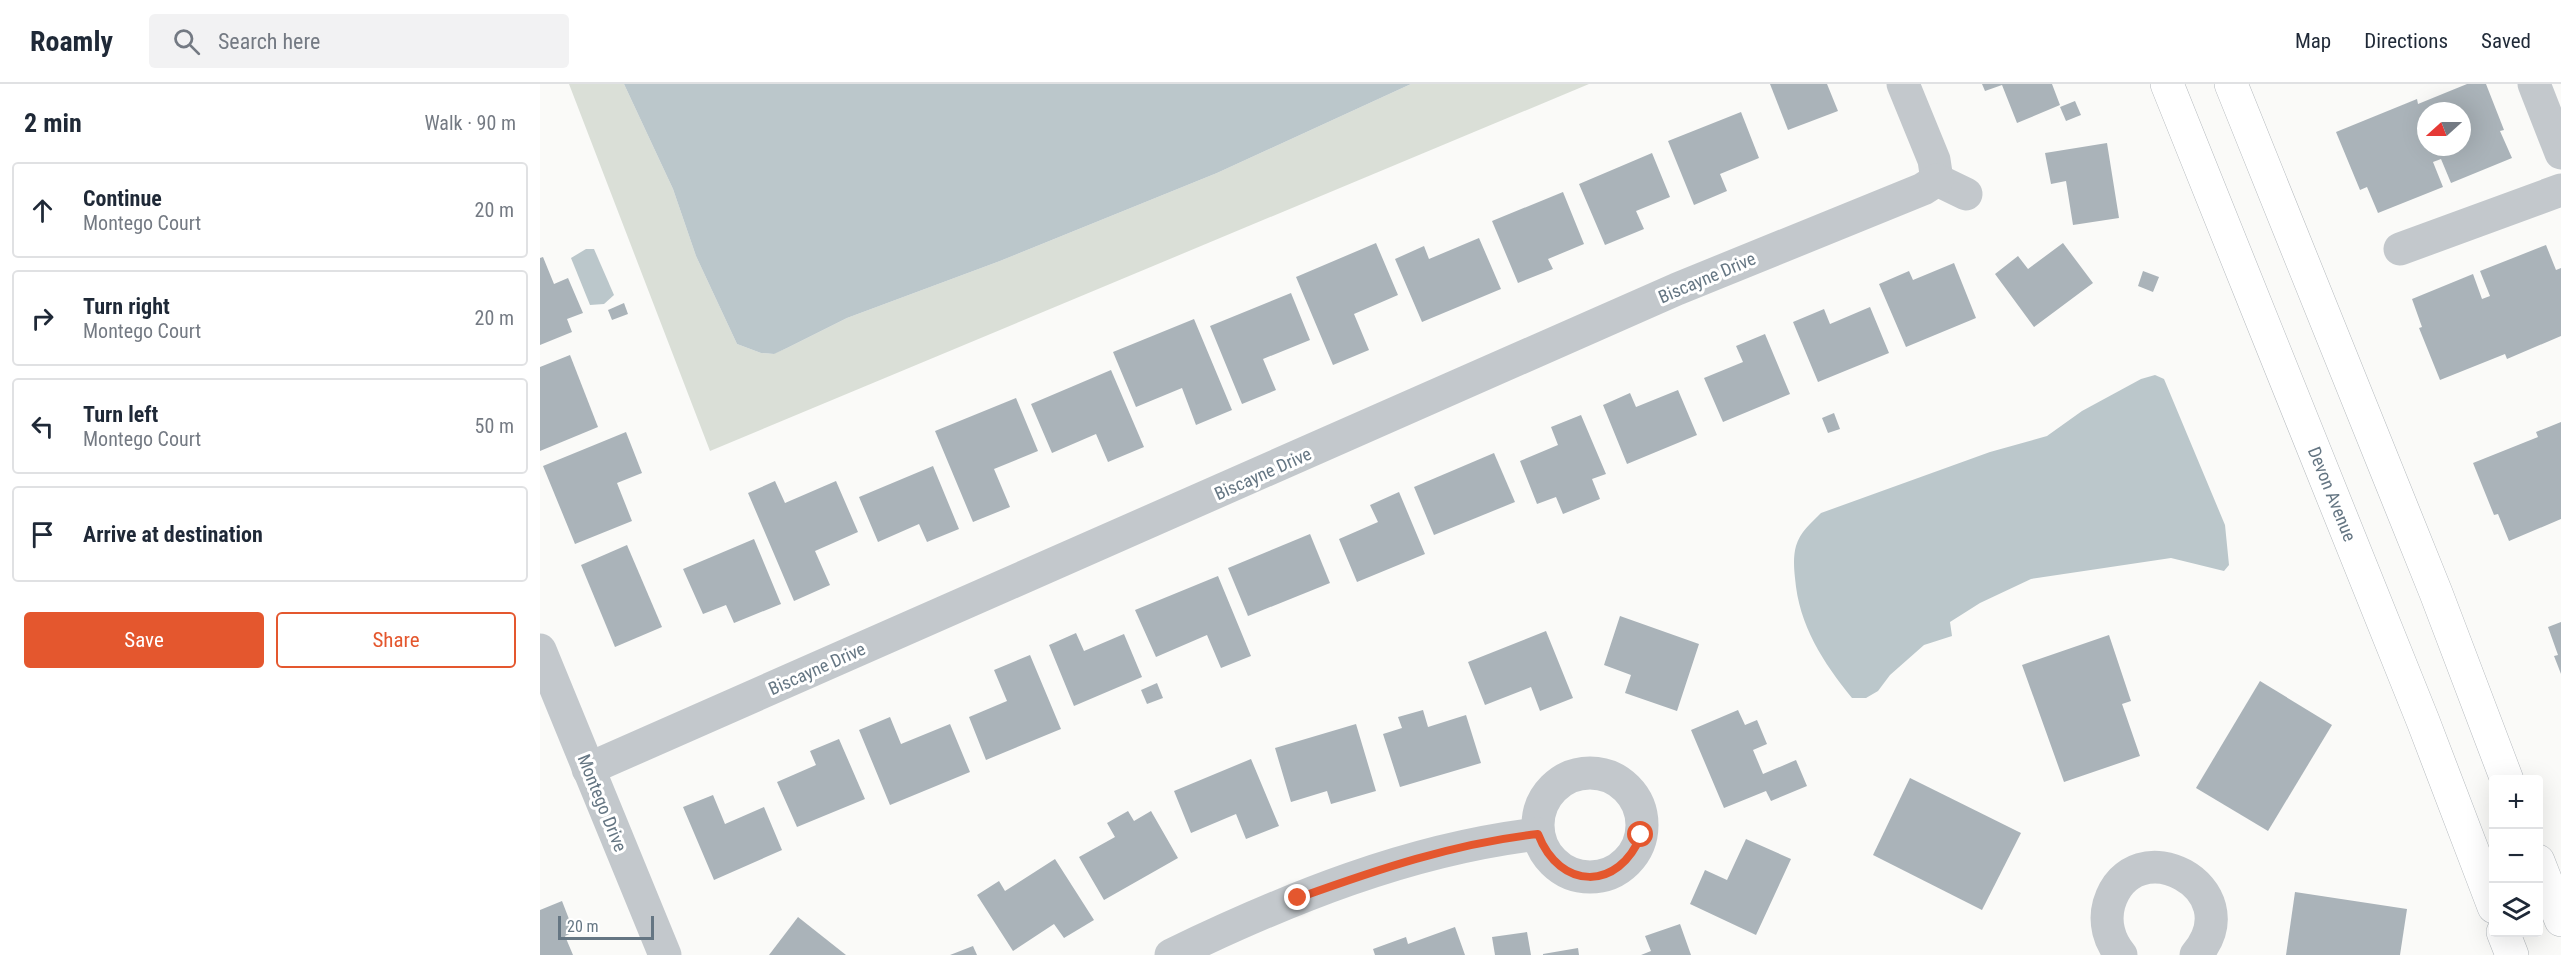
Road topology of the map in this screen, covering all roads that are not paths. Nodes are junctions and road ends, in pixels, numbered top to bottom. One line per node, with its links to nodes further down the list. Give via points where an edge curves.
1 (1903, 84): 9 (street, Biscayne Drive, via 1934,160 1951,187 1923,189 1677,289)
2 (2167, 84): 13 (main road, Devon Avenue, via 2423,721)
3 (2231, 84): 10 (main road)
4 (2534, 84): 5 (street)
5 (2558, 136)
6 (2561, 190): 7 (street)
7 (2400, 249)
8 (540, 650): 9 (street, Montego Drive)
9 (588, 770): 16 (street, Montego Drive)
10 (2505, 775)
11 (1538, 834): 17 (street, via 1497,839 1373,871 1298,898)
12 (2543, 874): 14 (main road)
13 (2489, 896)
14 (2561, 920)
15 (2505, 937): 20 (main road)
16 (665, 955)
17 (1171, 955)
18 (2121, 955): 19 (street, via 2107,926 2111,896 2133,873 2163,867 2193,879 2210,907 2207,940)
19 (2196, 955)
20 (2512, 955)

